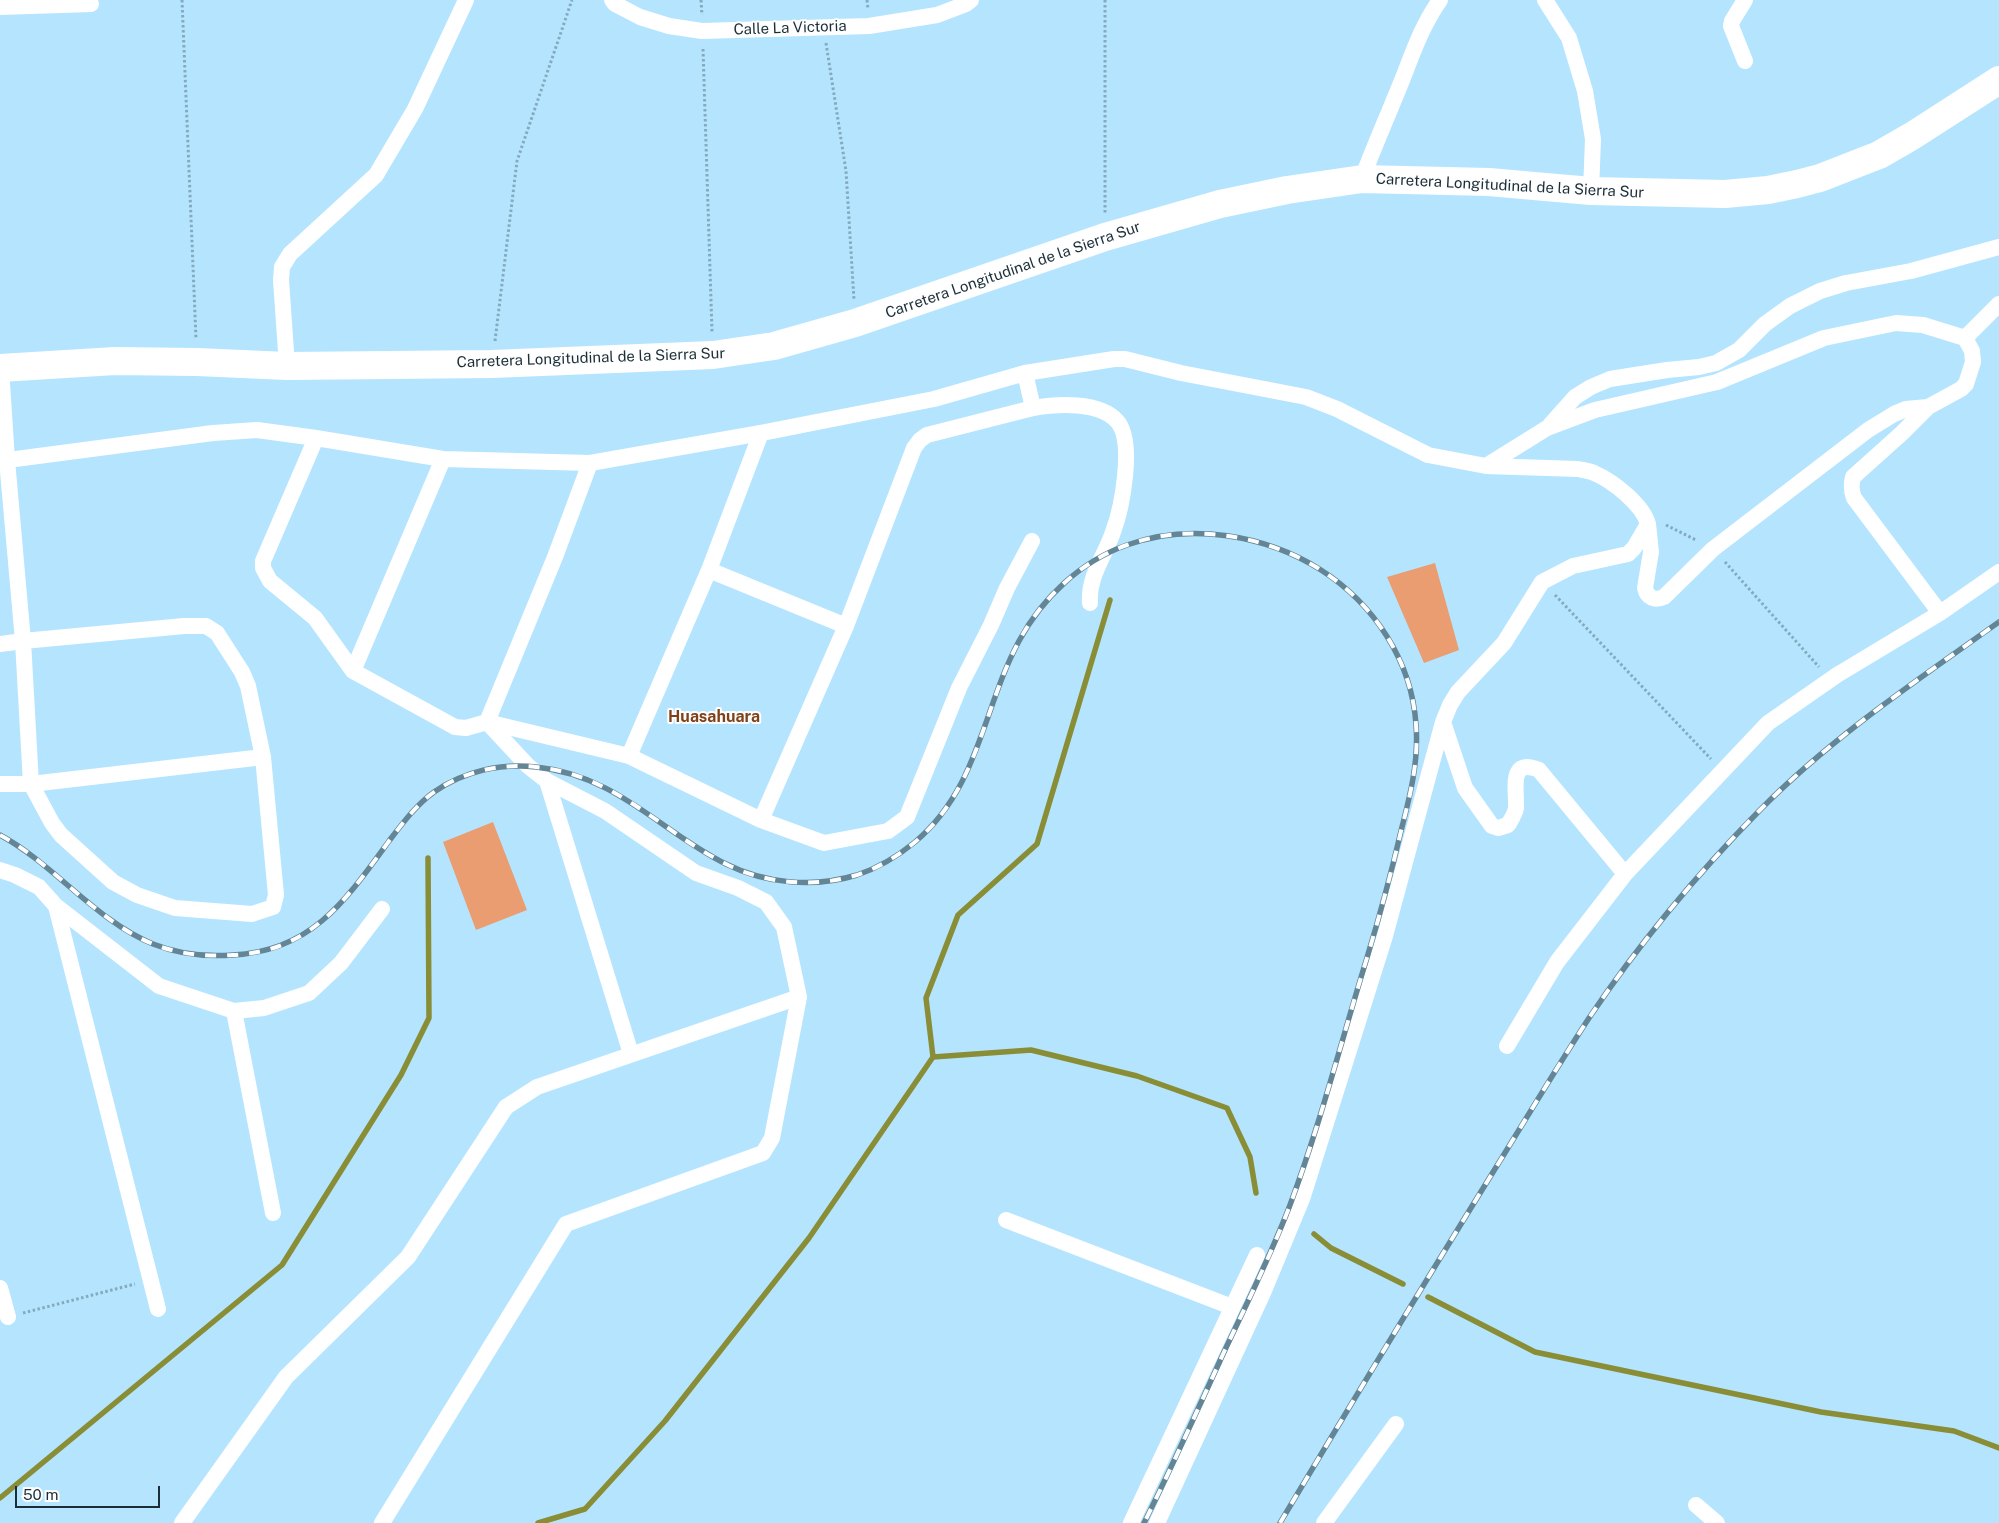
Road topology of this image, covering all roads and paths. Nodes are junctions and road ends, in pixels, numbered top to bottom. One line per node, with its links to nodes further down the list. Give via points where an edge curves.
1 (182, 0): 24 (path)
2 (466, 0): 26 (street, via 415,109 376,174 290,254 282,267 280,280)
3 (572, 0): 25 (path, via 517,160)
4 (612, 0): 13 (street, Calle La Victoria, via 640,17)
5 (971, 0): 12 (street, Calle La Victoria, via 936,15 869,26)
6 (1105, 0): 18 (path)
7 (1440, 0): 16 (street, via 1422,27)
8 (1545, 0): 17 (street, via 1569,38 1585,91 1593,139)
9 (1745, 0): 14 (street, via 1731,26)
10 (91, 4): 11 (street)
11 (0, 7)
12 (823, 28): 13 (street, Calle La Victoria); 21 (path, via 846,171)
13 (702, 31): 23 (path)
14 (1745, 61)
15 (1999, 80): 17 (highway, Carretera Longitudinal de la Sierra Sur, via 1879,155 1812,180 1768,190 1725,194)
16 (1362, 179): 17 (highway, Carretera Longitudinal de la Sierra Sur, via 1489,182); 18 (highway, Carretera Longitudinal de la Sierra Sur, via 1220,204)
17 (1591, 191)
18 (1105, 237): 21 (highway, Carretera Longitudinal de la Sierra Sur)
19 (1999, 247): 31 (street, via 1912,271 1820,291 1790,306 1765,324 1740,350 1716,363 1610,379 1575,397)
20 (1999, 304): 22 (street)
21 (855, 323): 23 (highway, Carretera Longitudinal de la Sierra Sur, via 774,346)
22 (1965, 338): 29 (street, via 1972,351 1969,378 1961,389); 31 (street, via 1924,325 1896,324 1824,338 1717,382 1595,410)
23 (713, 355): 25 (highway, Carretera Longitudinal de la Sierra Sur)
24 (197, 362): 26 (highway, Carretera Longitudinal de la Sierra Sur); 27 (highway, Carretera Longitudinal de la Sierra Sur, via 115,361)
25 (492, 364): 26 (highway, Carretera Longitudinal de la Sierra Sur)
26 (286, 366)
27 (0, 368): 35 (street)
28 (1025, 374): 30 (street); 32 (street, via 934,399); 37 (street, via 1125,359 1306,397 1428,455)
29 (1928, 407): 40 (street, via 1906,409 1868,430); 45 (street, via 1853,477 1851,491)
30 (1034, 408): 44 (street, via 1071,404 1102,411 1122,428 1125,454 1122,498 1112,535 1093,578); 46 (street, via 928,435 920,440 914,448)
31 (1547, 428): 37 (street)
32 (761, 432): 36 (street); 41 (street)
33 (316, 438): 34 (street); 35 (street, via 257,430 213,433); 49 (street, via 263,561 263,568 270,581 315,618)
34 (444, 459): 36 (street); 49 (street)
35 (3, 461): 47 (street)
36 (590, 463): 51 (street)
37 (1486, 466): 38 (street, via 1593,472 1620,488)
38 (1647, 520): 40 (path); 40 (street, via 1651,552 1644,582 1646,594 1652,599 1664,597); 43 (street, via 1628,554 1573,566)
39 (1032, 540): 59 (street, via 959,688 907,817 888,831 824,843)
40 (1713, 549): 50 (path)
41 (709, 570): 46 (street); 53 (street)
42 (1999, 572): 45 (street)
43 (1542, 582): 52 (street, via 1504,643 1458,692); 55 (path)
44 (1090, 603)
45 (1940, 613): 50 (street)
46 (846, 626): 59 (street)
47 (23, 641): 48 (street); 54 (street, via 206,626 217,632 242,672); 58 (street)
48 (0, 644)
49 (353, 671): 51 (street, via 455,727 466,728)
50 (1831, 680): 55 (street, via 1768,723)
51 (487, 722): 53 (street); 56 (street)
52 (1443, 722): 61 (street, via 1465,788 1492,826 1508,826 1515,814 1515,779 1522,768 1531,767 1539,770); 73 (street, via 1385,936 1317,1153 1290,1231)
53 (629, 756): 59 (street)
54 (263, 757): 58 (street); 58 (street, via 276,895 273,907 252,914 175,908 136,895 113,882 61,835)
55 (1722, 770): 61 (street)
56 (546, 781): 64 (street, via 605,811 696,873 766,902 784,927); 67 (street)
57 (0, 784): 58 (street)
58 (31, 784)
59 (761, 820)
60 (0, 870): 62 (street, via 33,884)
61 (1625, 874): 66 (street, via 1557,962)
62 (56, 906): 65 (street, via 159,986); 71 (street)
63 (382, 909): 65 (street, via 341,963 309,993 264,1008)
64 (799, 997): 67 (street); 80 (street, via 772,1138 763,1152 566,1224)
65 (234, 1012): 68 (street)
66 (1507, 1046)
67 (631, 1054): 79 (street, via 537,1087 506,1107 408,1257 286,1377)
68 (273, 1214)
69 (1006, 1220): 74 (street)
70 (1257, 1255): 74 (street)
71 (151, 1280): 75 (street); 76 (path)
72 (0, 1288): 76 (street)
73 (1263, 1293): 74 (street); 82 (street)
74 (1235, 1300): 81 (street)
75 (158, 1308)
76 (8, 1317)
77 (1396, 1424): 83 (street)
78 (1696, 1505): 84 (street)
79 (182, 1523)
80 (382, 1523)
81 (1131, 1523)
82 (1157, 1523)
83 (1324, 1523)
84 (1717, 1523)

